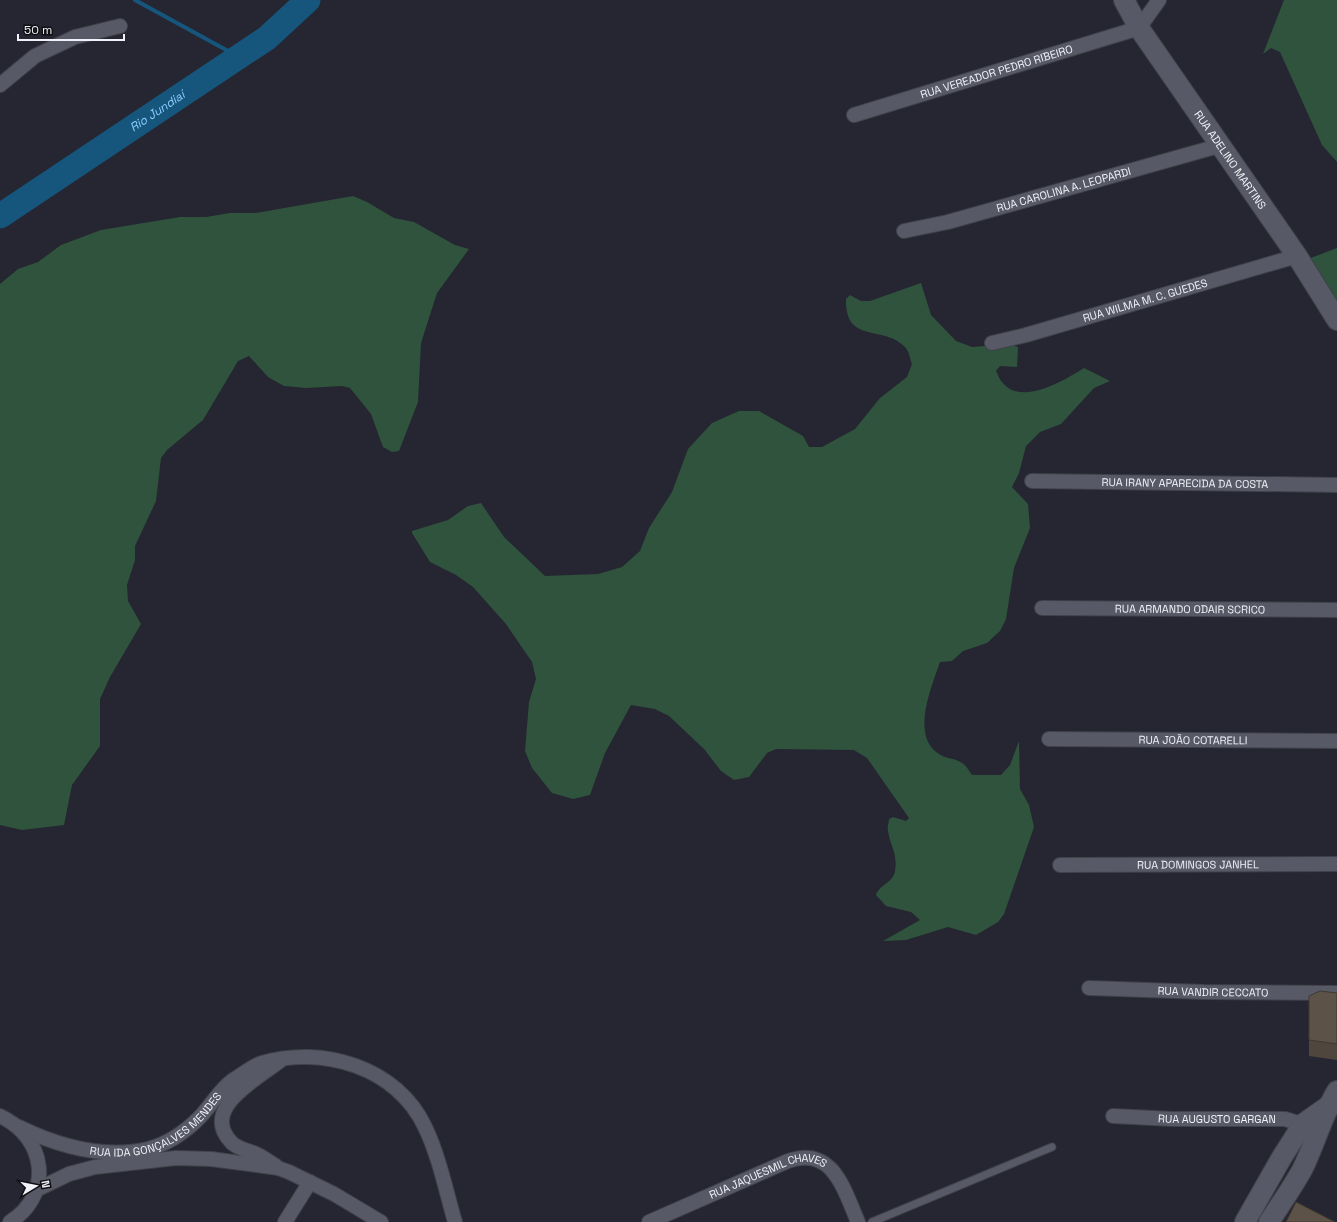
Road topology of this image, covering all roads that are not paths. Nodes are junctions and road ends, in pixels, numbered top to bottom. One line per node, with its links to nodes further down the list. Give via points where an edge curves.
1 (1124, 0): 4 (street, RUA ADELINO MARTINS)
2 (1159, 0): 4 (street)
3 (120, 26): 5 (street, via 75,37 35,56)
4 (1139, 28): 6 (street, RUA VEREADOR PEDRO RIBEIRO); 7 (street, RUA ADELINO MARTINS)
5 (0, 85)
6 (854, 115)
7 (1222, 145): 8 (street, RUA CAROLINA A. LEOPARDI, via 948,222); 9 (street, RUA ADELINO MARTINS)
8 (904, 231)
9 (1297, 256): 10 (street, RUA ADELINO MARTINS); 11 (street, RUA WILMA M. C. GUEDES)
10 (1337, 320)
11 (992, 343)
12 (1032, 481): 13 (street, RUA IRANY APARECIDA DA COSTA)
13 (1337, 485)
14 (1042, 608): 15 (street, RUA ARMANDO ODAIR SCRICO)
15 (1337, 610)
16 (1049, 739): 17 (street, RUA JOÃO COTARELLI)
17 (1337, 741)
18 (1337, 864): 19 (street, RUA DOMINGOS JANHEL)
19 (1060, 865)
20 (1089, 988): 21 (street, RUA VANDIR CECCATO)
21 (1337, 993)
22 (283, 1059): 26 (street, RUA IDA GONÇALVES MENDES, via 260,1064 233,1081 222,1090 199,1118 172,1139 148,1149 118,1152 69,1147); 29 (street, RUA IDA GONÇALVES MENDES, via 231,1099 225,1108 223,1122 225,1133 233,1143); 35 (street, RUA IDA GONÇALVES MENDES, via 309,1056 341,1060 371,1072 396,1090 425,1126)
23 (1332, 1099): 27 (street)
24 (0, 1116): 26 (street, RUA IDA GONÇALVES MENDES)
25 (1113, 1116): 27 (street, RUA AUGUSTO GARGAN, via 1285,1119)
26 (19, 1127): 31 (street, RUA IDA GONÇALVES MENDES, via 27,1135 37,1156)
27 (1311, 1127): 39 (street); 40 (street, via 1302,1169)
28 (1052, 1147): 38 (lane)
29 (278, 1168): 30 (street, RUA IDA GONÇALVES MENDES); 31 (street, RUA IDA GONÇALVES MENDES, via 211,1159 161,1160 82,1170)
30 (310, 1182): 33 (street); 34 (street, RUA IDA GONÇALVES MENDES)
31 (36, 1190): 32 (street, RUA IDA GONÇALVES MENDES, via 25,1210)
32 (10, 1222)
33 (285, 1222)
34 (381, 1222)
35 (454, 1222)
36 (649, 1222): 37 (street, RUA JAQUESMIL CHAVES, via 788,1161 803,1158 818,1160 838,1175)
37 (858, 1222)
38 (872, 1222)
39 (1245, 1222)
40 (1269, 1222)

